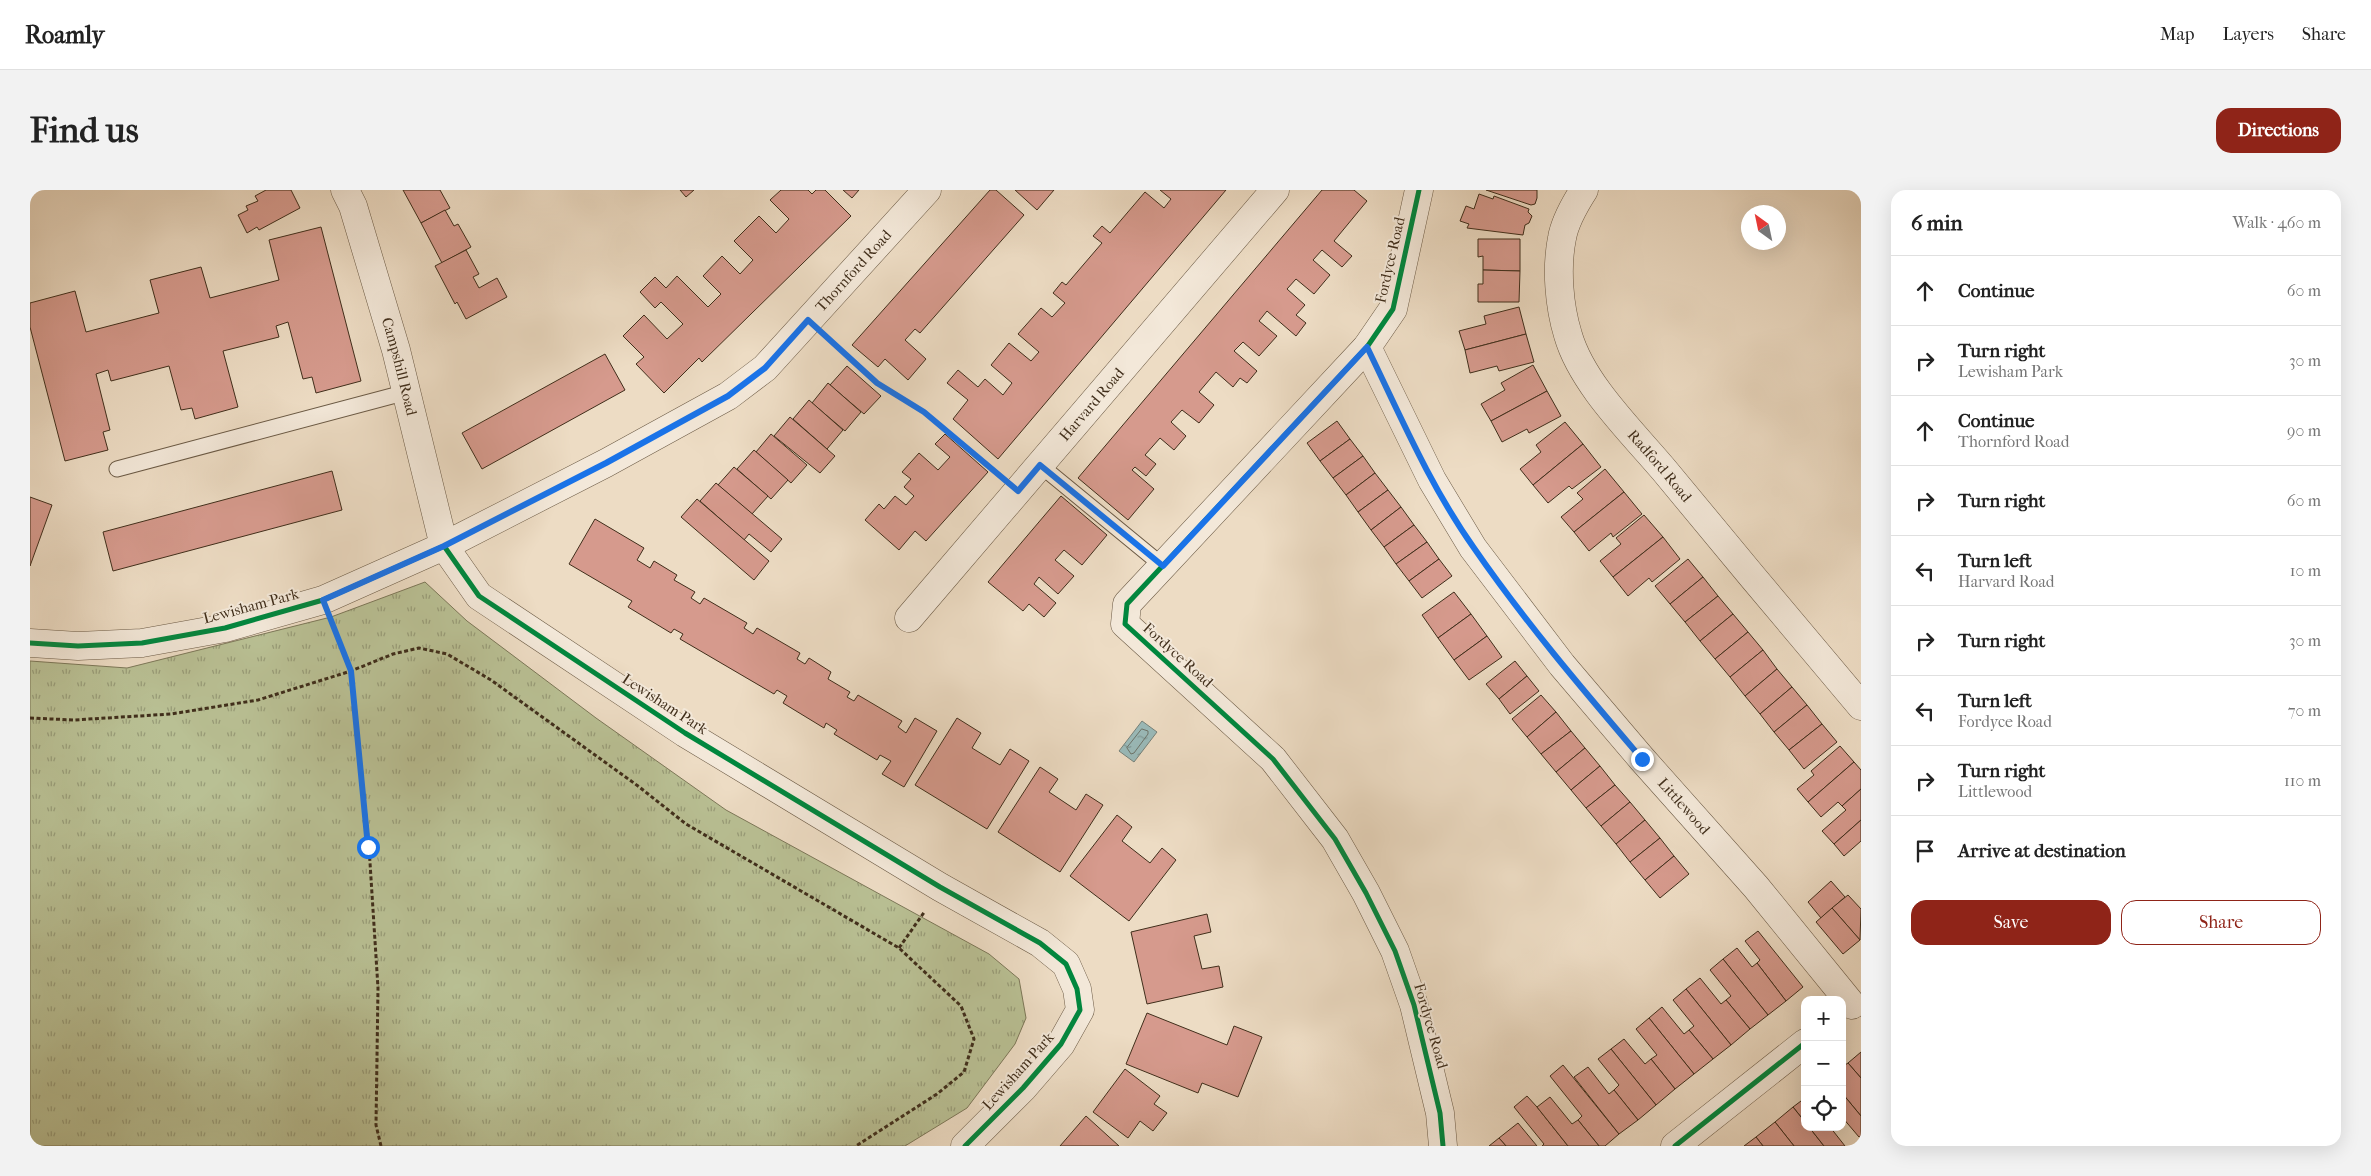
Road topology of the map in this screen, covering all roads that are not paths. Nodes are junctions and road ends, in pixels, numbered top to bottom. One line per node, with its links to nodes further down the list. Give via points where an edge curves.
1 (345, 190): 7 (street, Campshill Road, via 353,206)
2 (927, 190): 10 (street, Thornford Road, via 765,368 728,396)
3 (1275, 190): 8 (street, Harvard Road)
4 (1419, 190): 6 (street, Fordyce Road, via 1393,309)
5 (1584, 190): 14 (street, Radford Road, via 1562,238 1560,269 1561,305 1568,337 1580,363 1618,415)
6 (1367, 347): 11 (street, Fordyce Road); 15 (street, Littlewood, via 1432,480 1473,548 1562,665 1756,887)
7 (407, 392): 9 (lane); 10 (street, Campshill Road)
8 (1040, 465): 11 (lane); 12 (street, Harvard Road)
9 (117, 469)
10 (444, 546): 13 (street, Lewisham Park, via 323,600 226,628 142,643 78,646); 17 (street, Lewisham Park, via 478,596 685,733 940,887 1040,943 1066,964 1078,989 1080,1010 1061,1044 1024,1088)
11 (1163, 566): 18 (street, Fordyce Road, via 1128,604 1125,624 1273,759 1335,839 1394,951 1414,1005 1440,1113)
12 (910, 618)
13 (30, 643)
14 (1861, 706)
15 (1852, 1006)
16 (1801, 1046): 19 (street)
17 (965, 1146)
18 (1443, 1146)
19 (1675, 1146)

